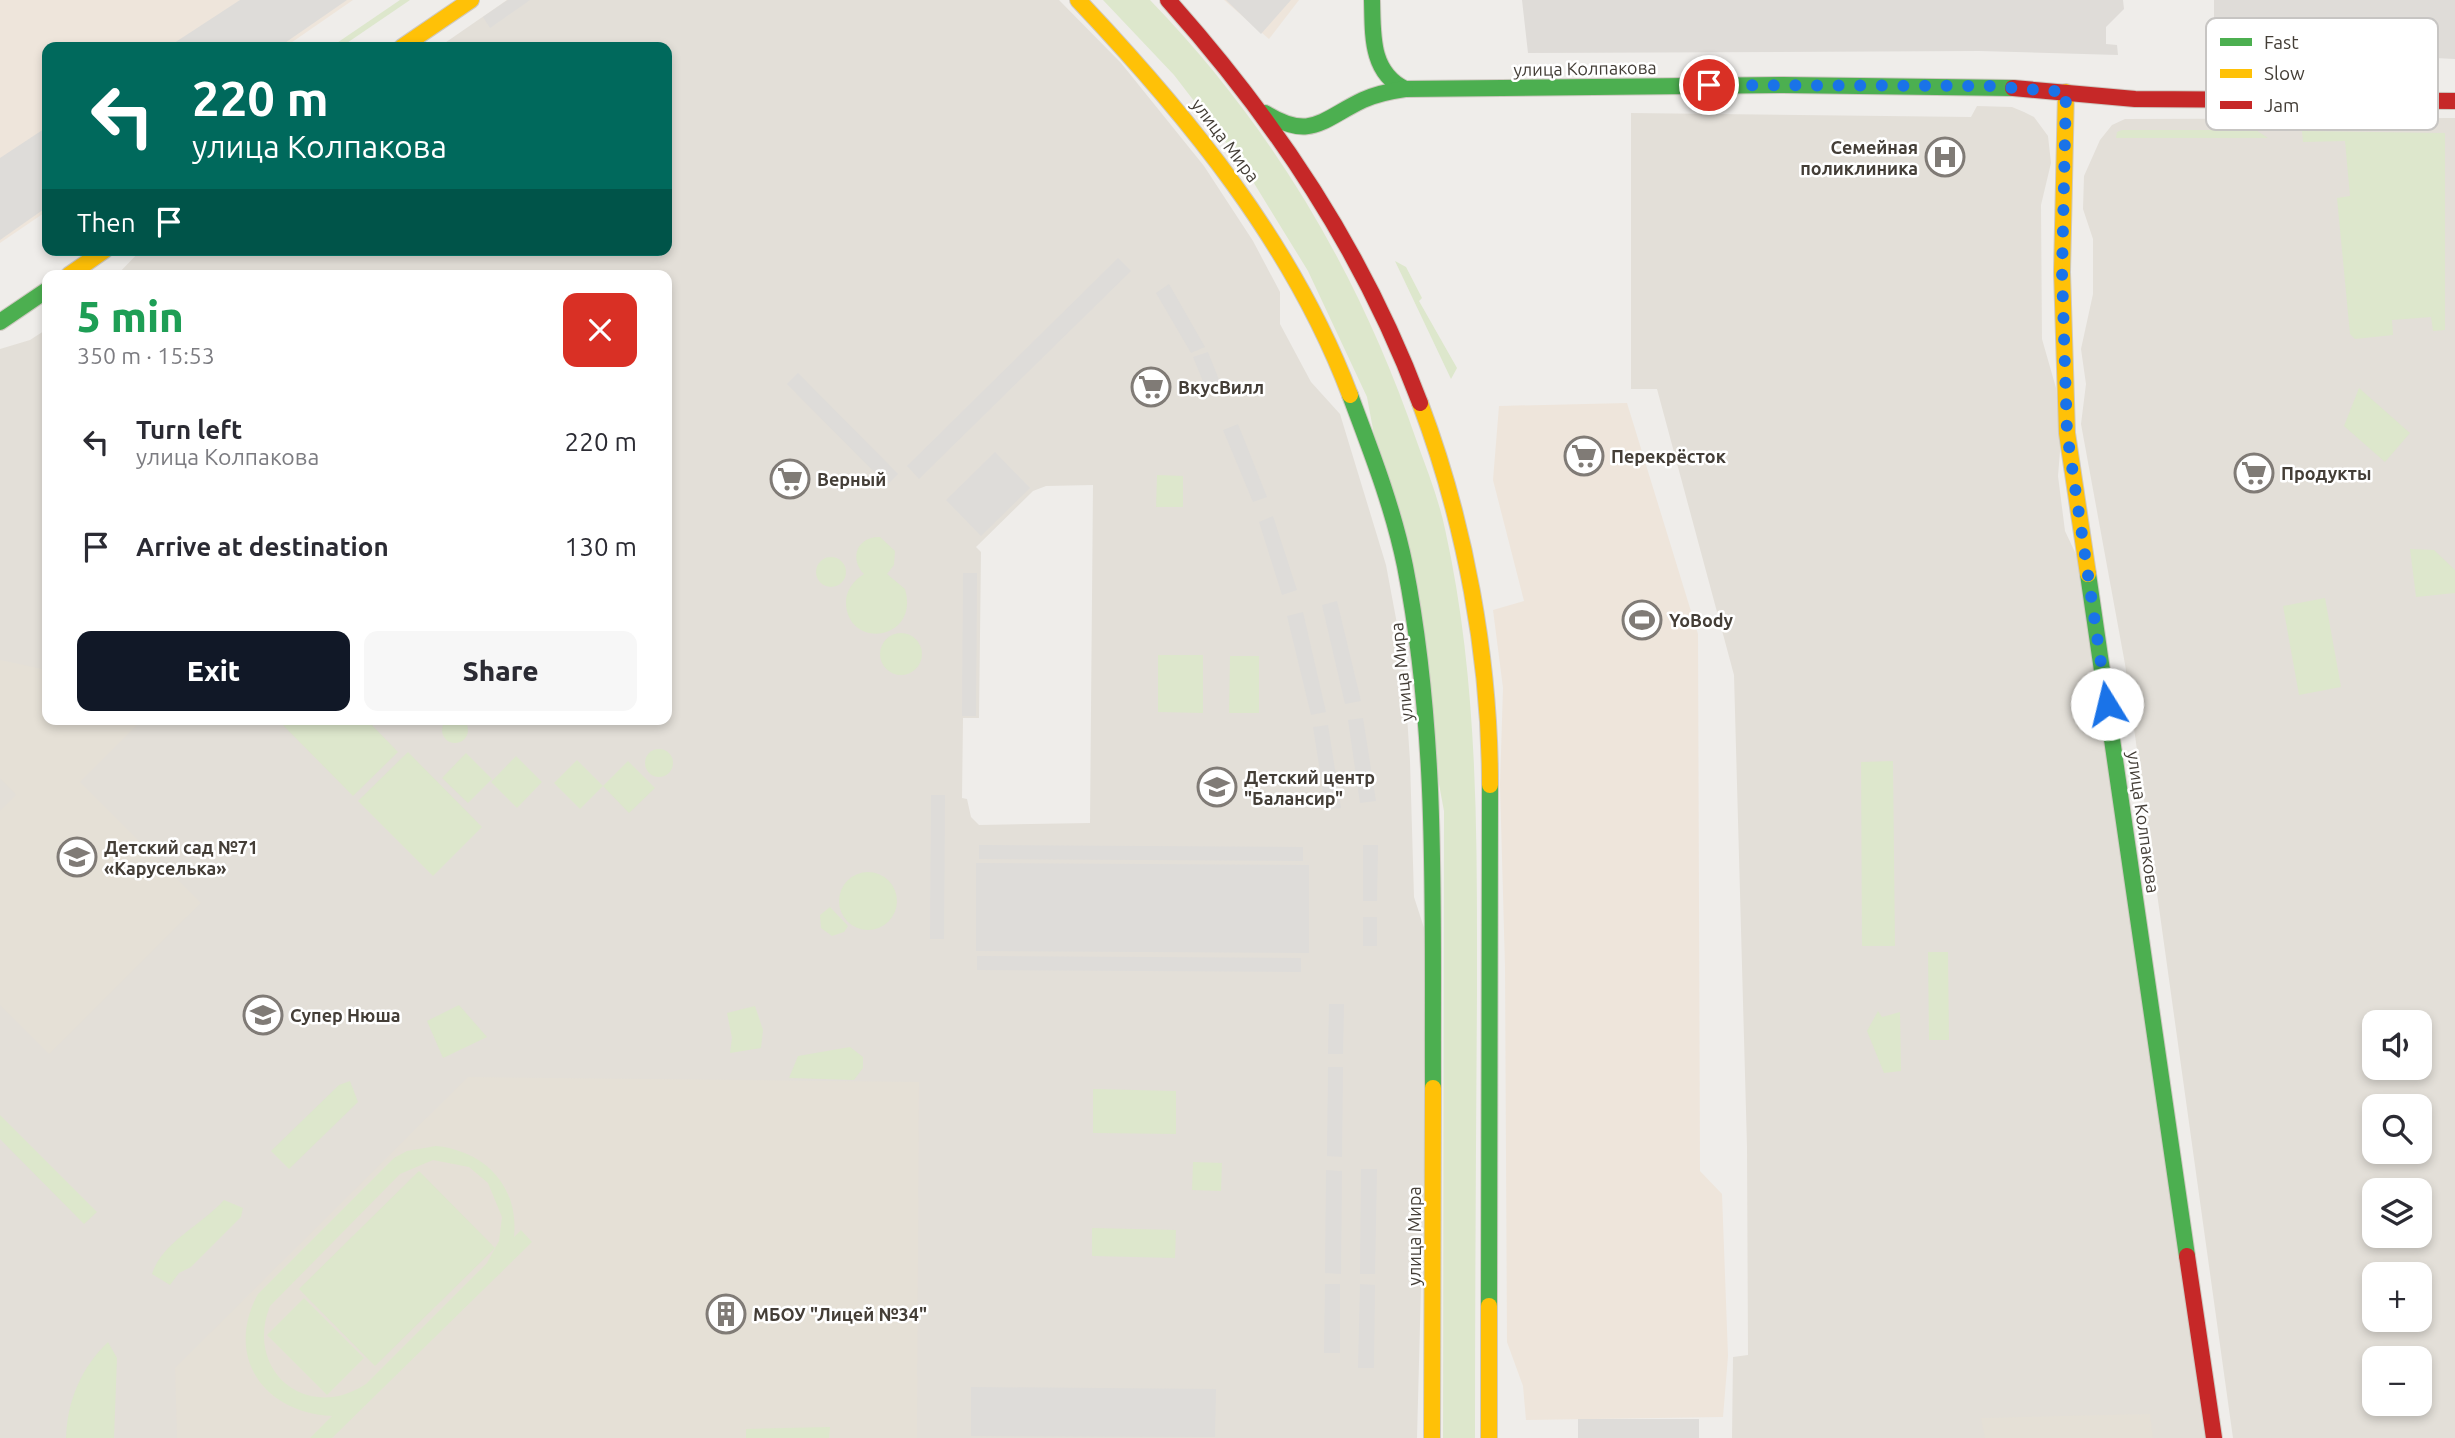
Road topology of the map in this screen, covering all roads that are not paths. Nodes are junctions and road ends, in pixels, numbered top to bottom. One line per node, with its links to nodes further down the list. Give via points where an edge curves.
1 (471, 0): 5 (main road)
2 (1077, 0): 20 (main road, улица Мира, via 1158,83 1198,132 1296,278 1347,385 1374,457 1400,551 1422,660 1431,802)
3 (1168, 0): 11 (main road)
4 (1372, 0): 6 (main road)
5 (409, 42)
6 (1376, 57): 7 (main road, via 1386,77); 10 (main road, via 1371,83)
7 (1405, 89): 8 (main road, улица Колпакова, via 1783,85 1989,86); 10 (main road, улица Колпакова)
8 (2066, 92): 9 (main road); 22 (main road, улица Колпакова, via 2062,272 2067,433)
9 (2206, 99)
10 (1359, 103): 12 (main road)
11 (1261, 110): 12 (main road, via 1296,128); 15 (main road)
12 (1332, 122): 13 (main road)
13 (1320, 138)
14 (1314, 165): 15 (main road)
15 (1317, 194): 21 (main road, via 1373,294 1426,421 1449,491 1484,679 1490,744)
16 (96, 256): 17 (main road)
17 (76, 270)
18 (42, 293): 19 (main road)
19 (0, 322)
20 (1432, 1438)
21 (1489, 1438)
22 (2214, 1438)

